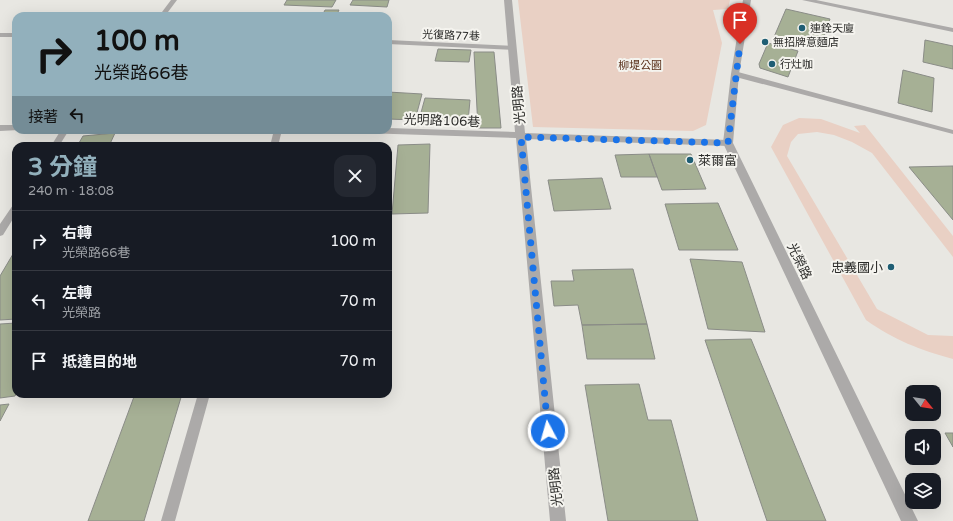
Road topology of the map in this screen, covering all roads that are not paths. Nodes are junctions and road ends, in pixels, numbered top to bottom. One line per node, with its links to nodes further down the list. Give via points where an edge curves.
1 (174, 0): 5 (lane)
2 (508, 0): 10 (street, 光明路)
3 (747, 0): 11 (street)
4 (806, 0): 6 (street)
5 (165, 12)
6 (953, 30)
7 (0, 35): 8 (lane)
8 (12, 35)
9 (392, 42): 10 (lane, 光復路77巷)
10 (512, 48): 16 (street, 光明路)
11 (735, 74): 15 (lane); 17 (street)
12 (0, 128): 13 (street)
13 (12, 128)
14 (392, 131): 16 (street, 光明路106巷)
15 (953, 132)
16 (521, 137): 17 (street, 光明路106巷); 22 (street, 光明路)
17 (728, 143): 23 (street, 光榮路)
18 (12, 213): 19 (lane)
19 (0, 232)
20 (203, 398): 21 (lane)
21 (168, 521)
22 (558, 521)
23 (910, 521)

